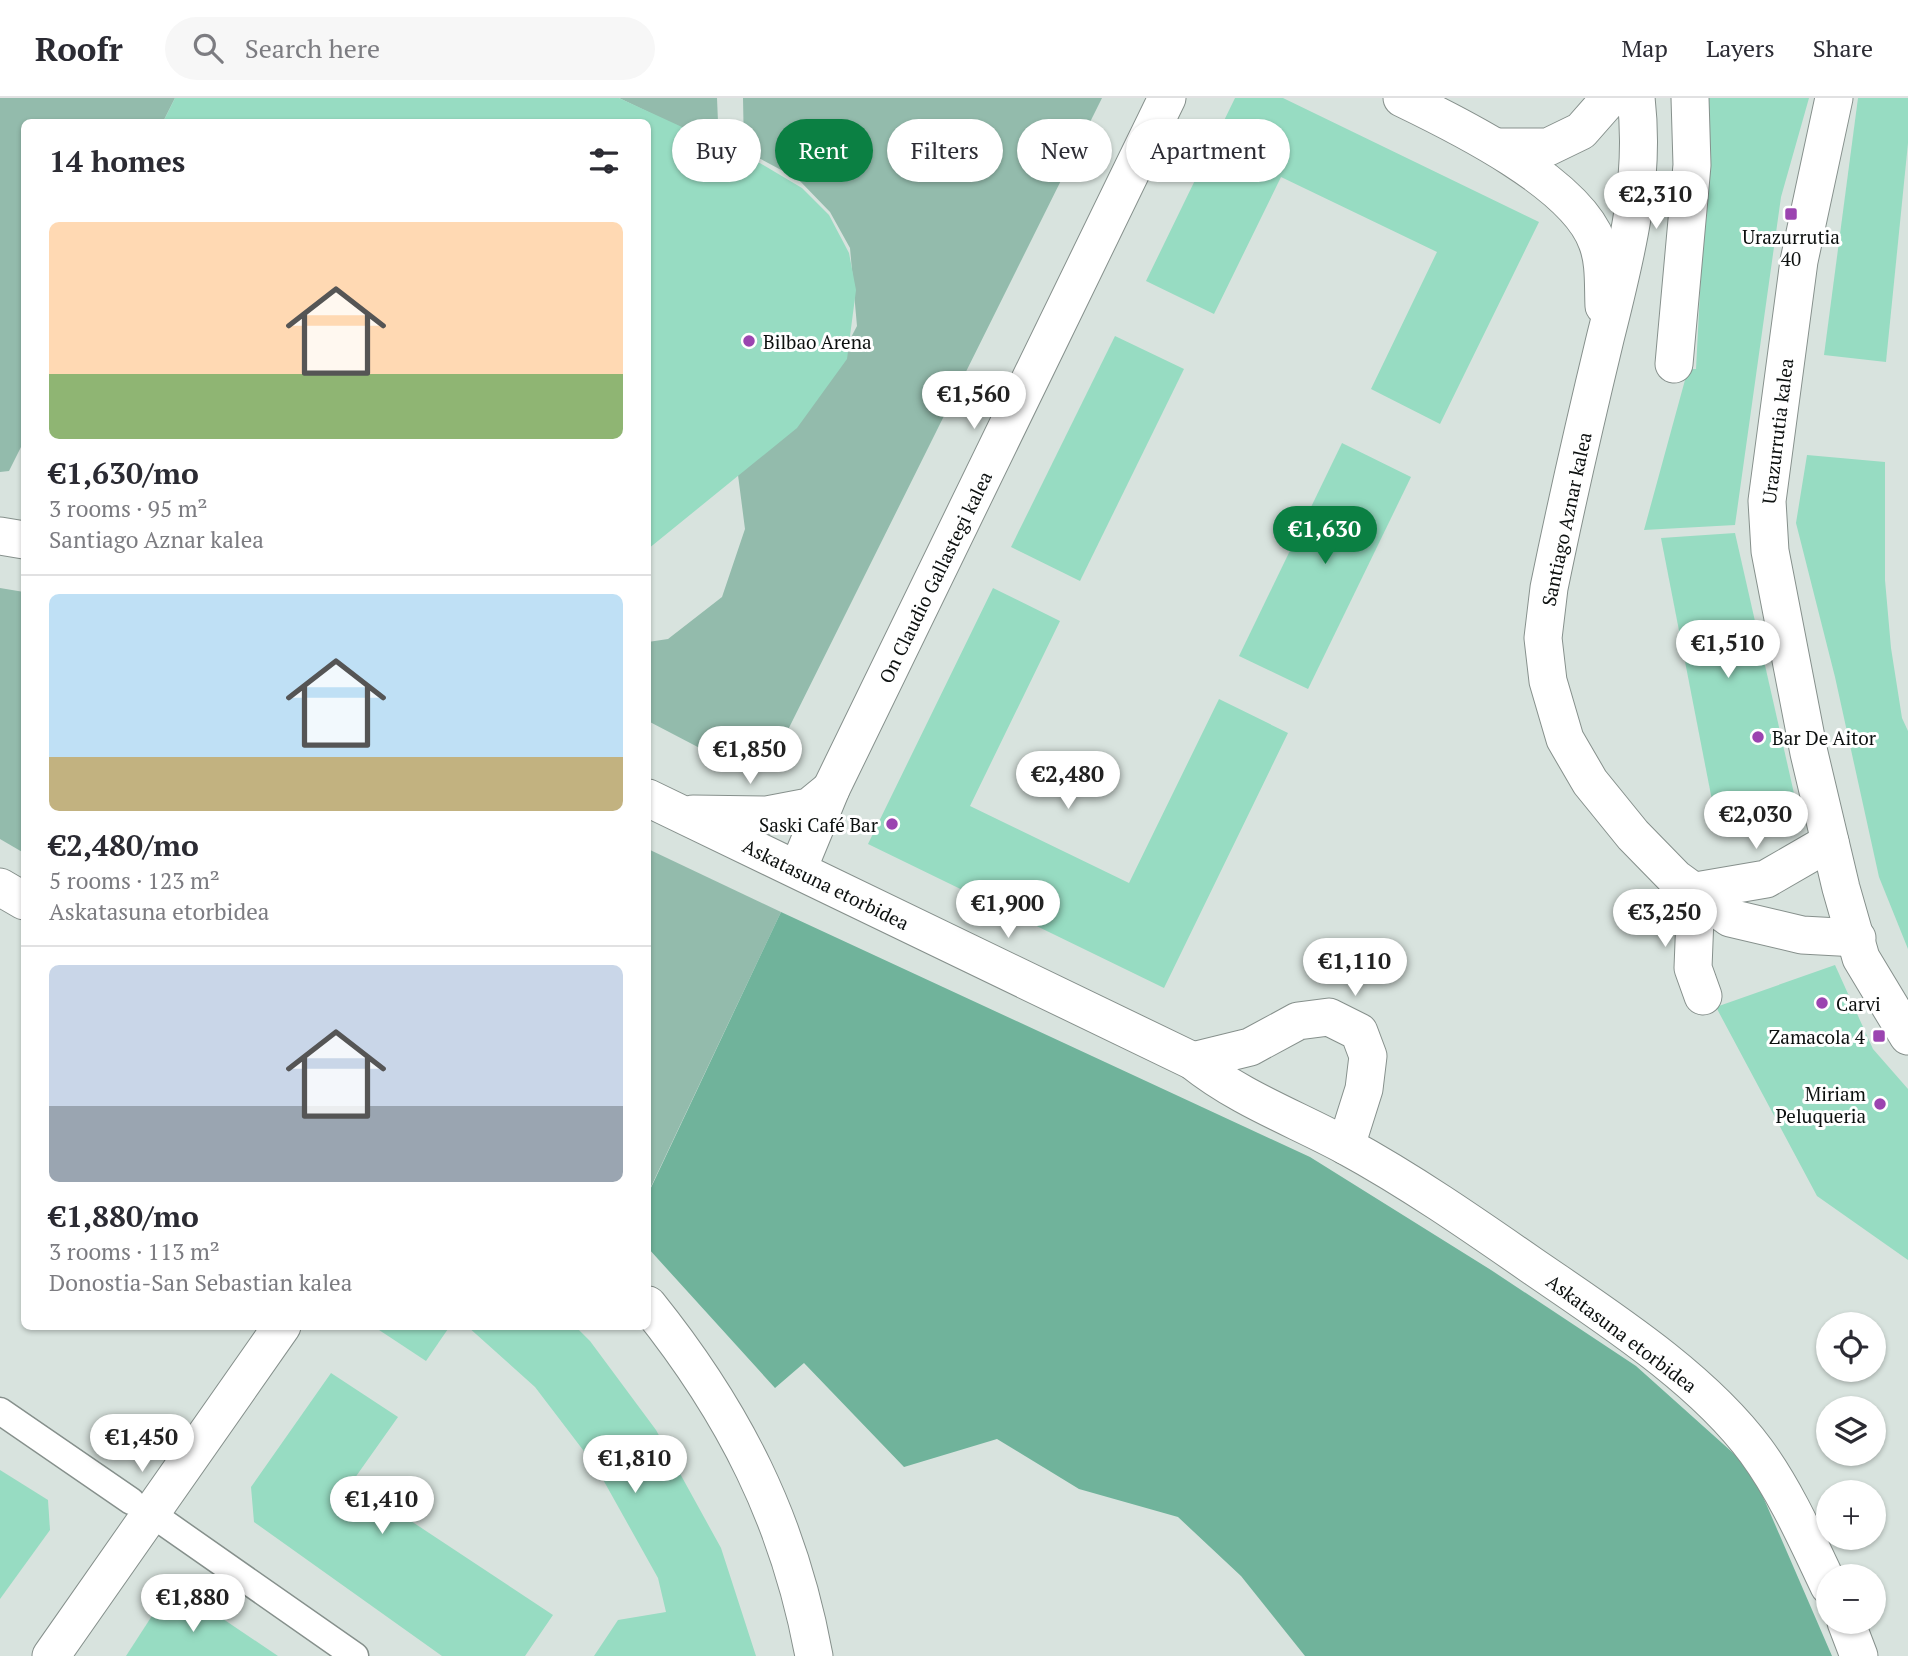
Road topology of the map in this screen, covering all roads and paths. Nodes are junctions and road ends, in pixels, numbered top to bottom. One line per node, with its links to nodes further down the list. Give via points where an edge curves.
1 (1167, 98): 12 (street, On Claudio Gallastegi kalea)
2 (1402, 98): 7 (street)
3 (1610, 98): 7 (street, via 1581,131 1548,147)
4 (1636, 98): 8 (street, Santiago Aznar kalea, via 1639,167 1634,210)
5 (1690, 98): 9 (street, via 1692,165)
6 (1834, 98): 15 (street, Urazurrutia kalea, via 1800,261 1767,501 1770,551)
7 (1496, 147): 8 (street, via 1583,214 1598,243)
8 (1605, 339): 18 (street, Santiago Aznar kalea, via 1549,588 1543,638 1548,681 1565,739 1590,782 1633,835 1675,878)
9 (1674, 364)
10 (0, 536): 11 (street)
11 (21, 540)
12 (831, 789): 14 (street, via 809,807 767,815); 16 (street, On Claudio Gallastegi kalea)
13 (651, 799): 14 (street, Askatasuna etorbidea)
14 (681, 814): 16 (street, Askatasuna etorbidea)
15 (1830, 842): 18 (street, via 1766,879); 20 (street, Urazurrutia kalea)
16 (798, 869): 23 (street, Askatasuna etorbidea)
17 (0, 887): 19 (street)
18 (1696, 891): 20 (street, Santiago Aznar kalea, via 1730,918 1802,935); 21 (street, via 1693,968)
19 (21, 899)
20 (1857, 938): 22 (street, Urazurrutia kalea, via 1861,958)
21 (1703, 996)
22 (1908, 1036)
23 (1194, 1061): 24 (street, Askatasuna etorbidea, via 1224,1086); 24 (street, via 1251,1047 1298,1021 1329,1017 1359,1032 1368,1056 1364,1089)
24 (1346, 1146): 30 (street, Askatasuna etorbidea, via 1466,1220 1608,1317 1695,1386 1756,1450)
25 (651, 1309): 34 (street, via 689,1356 741,1438 786,1543)
26 (279, 1330): 32 (street)
27 (0, 1410): 28 (street)
28 (131, 1501)
29 (162, 1521): 33 (street)
30 (1819, 1564)
31 (1851, 1634): 35 (street)
32 (51, 1656)
33 (355, 1656)
34 (814, 1656)
35 (1859, 1656)

